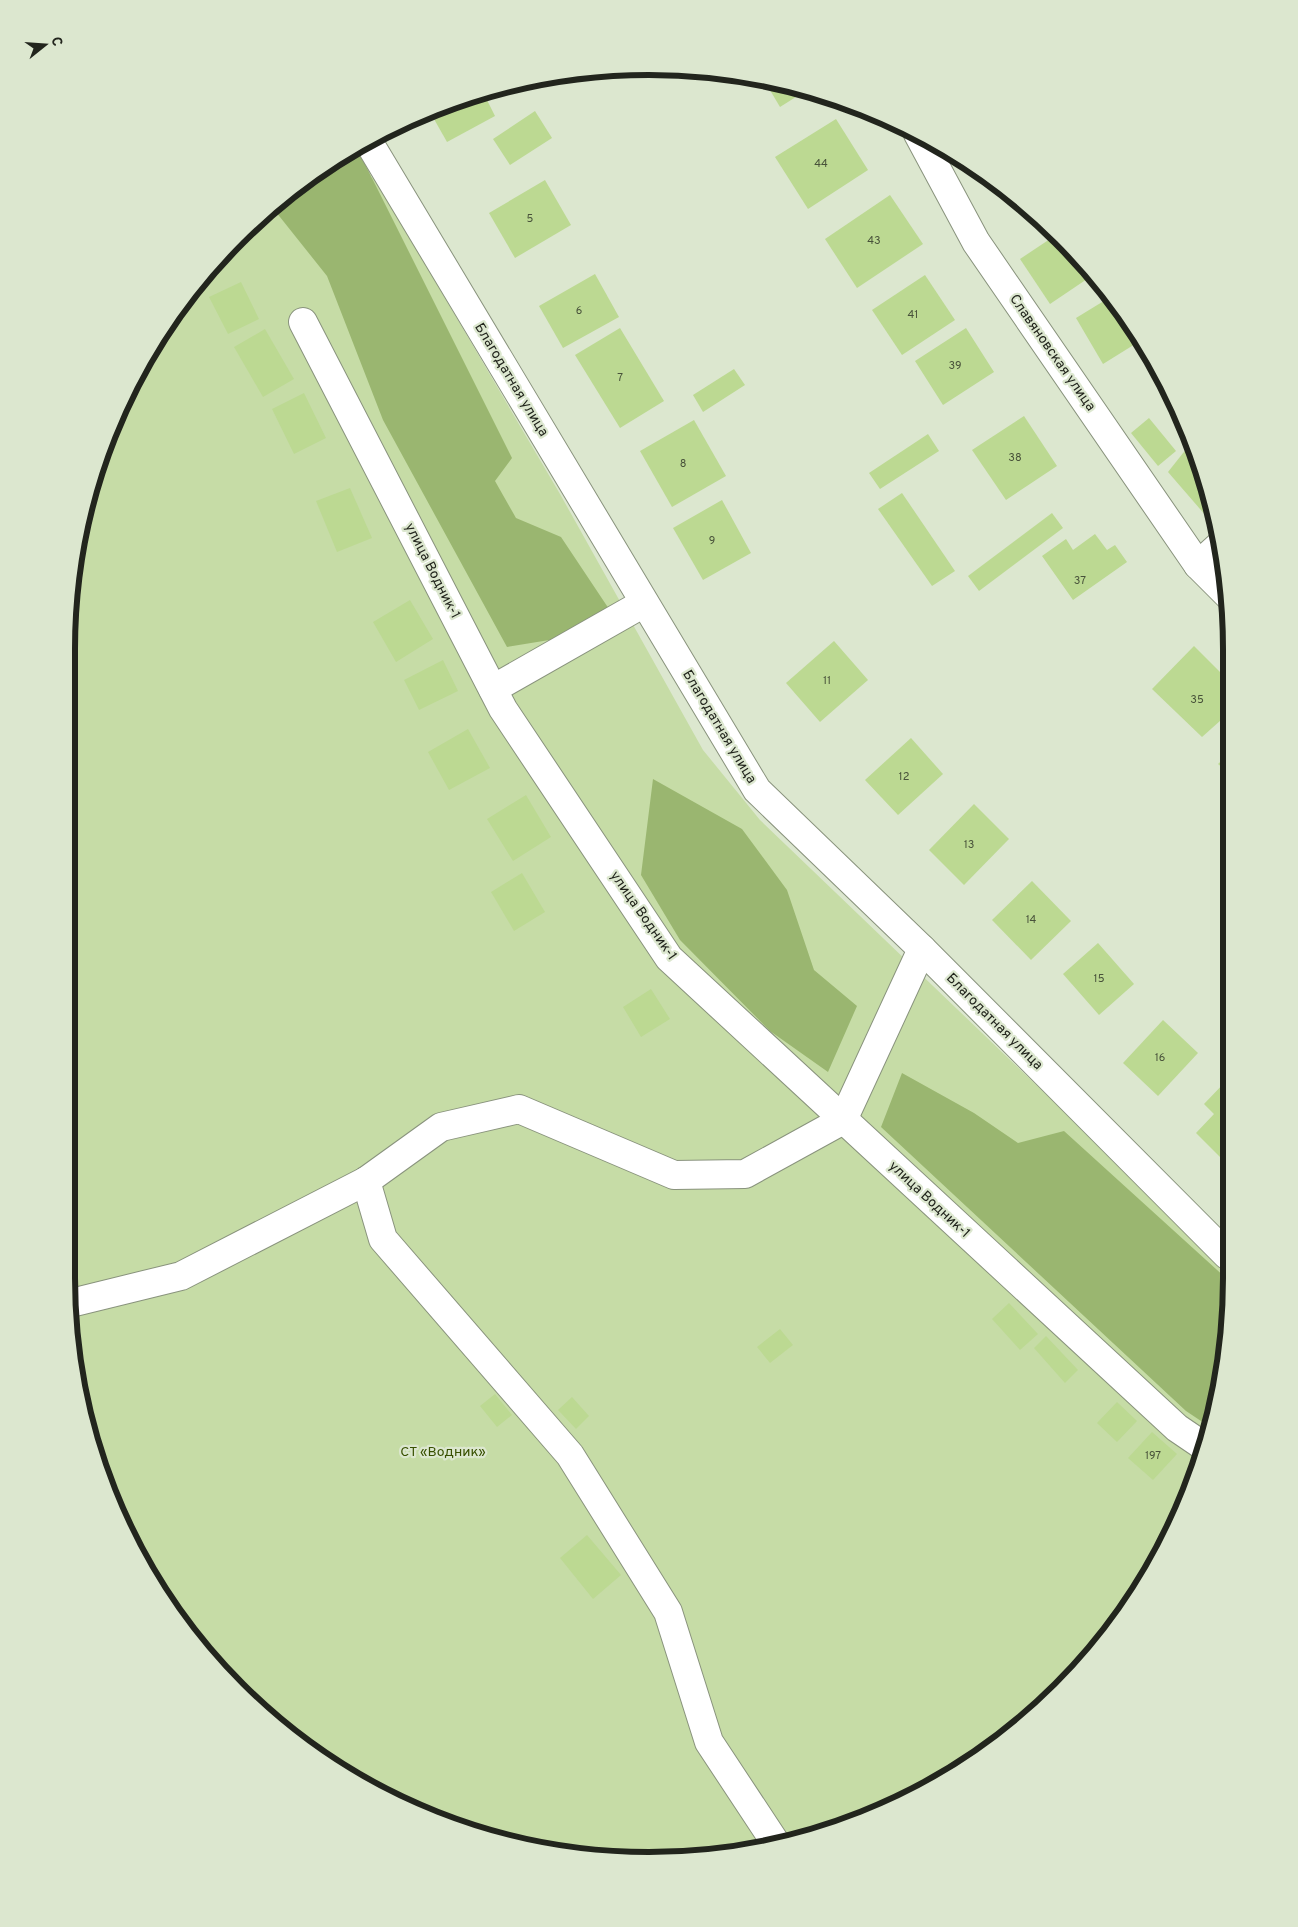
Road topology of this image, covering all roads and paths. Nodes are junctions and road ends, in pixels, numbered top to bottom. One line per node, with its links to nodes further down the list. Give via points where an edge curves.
1 (924, 146): 5 (street, Славяновская улица, via 976,242)
2 (371, 147): 7 (street, Благодатная улица)
3 (303, 322): 8 (street, улица Водник-1)
4 (1214, 550): 5 (street)
5 (1198, 565): 6 (street, Славяновская улица)
6 (1219, 586)
7 (644, 603): 8 (street); 9 (street, Благодатная улица, via 757,790)
8 (493, 689): 10 (street, улица Водник-1, via 503,709 669,958)
9 (922, 950): 10 (street); 12 (street, Благодатная улица)
10 (843, 1120): 11 (street, via 745,1174 674,1175 519,1109 441,1126); 14 (street, улица Водник-1, via 1177,1428)
11 (366, 1181): 13 (street, via 181,1276); 15 (street, via 383,1239 570,1455 668,1612 709,1742)
12 (1222, 1240)
13 (76, 1302)
14 (1198, 1443)
15 (773, 1838)

